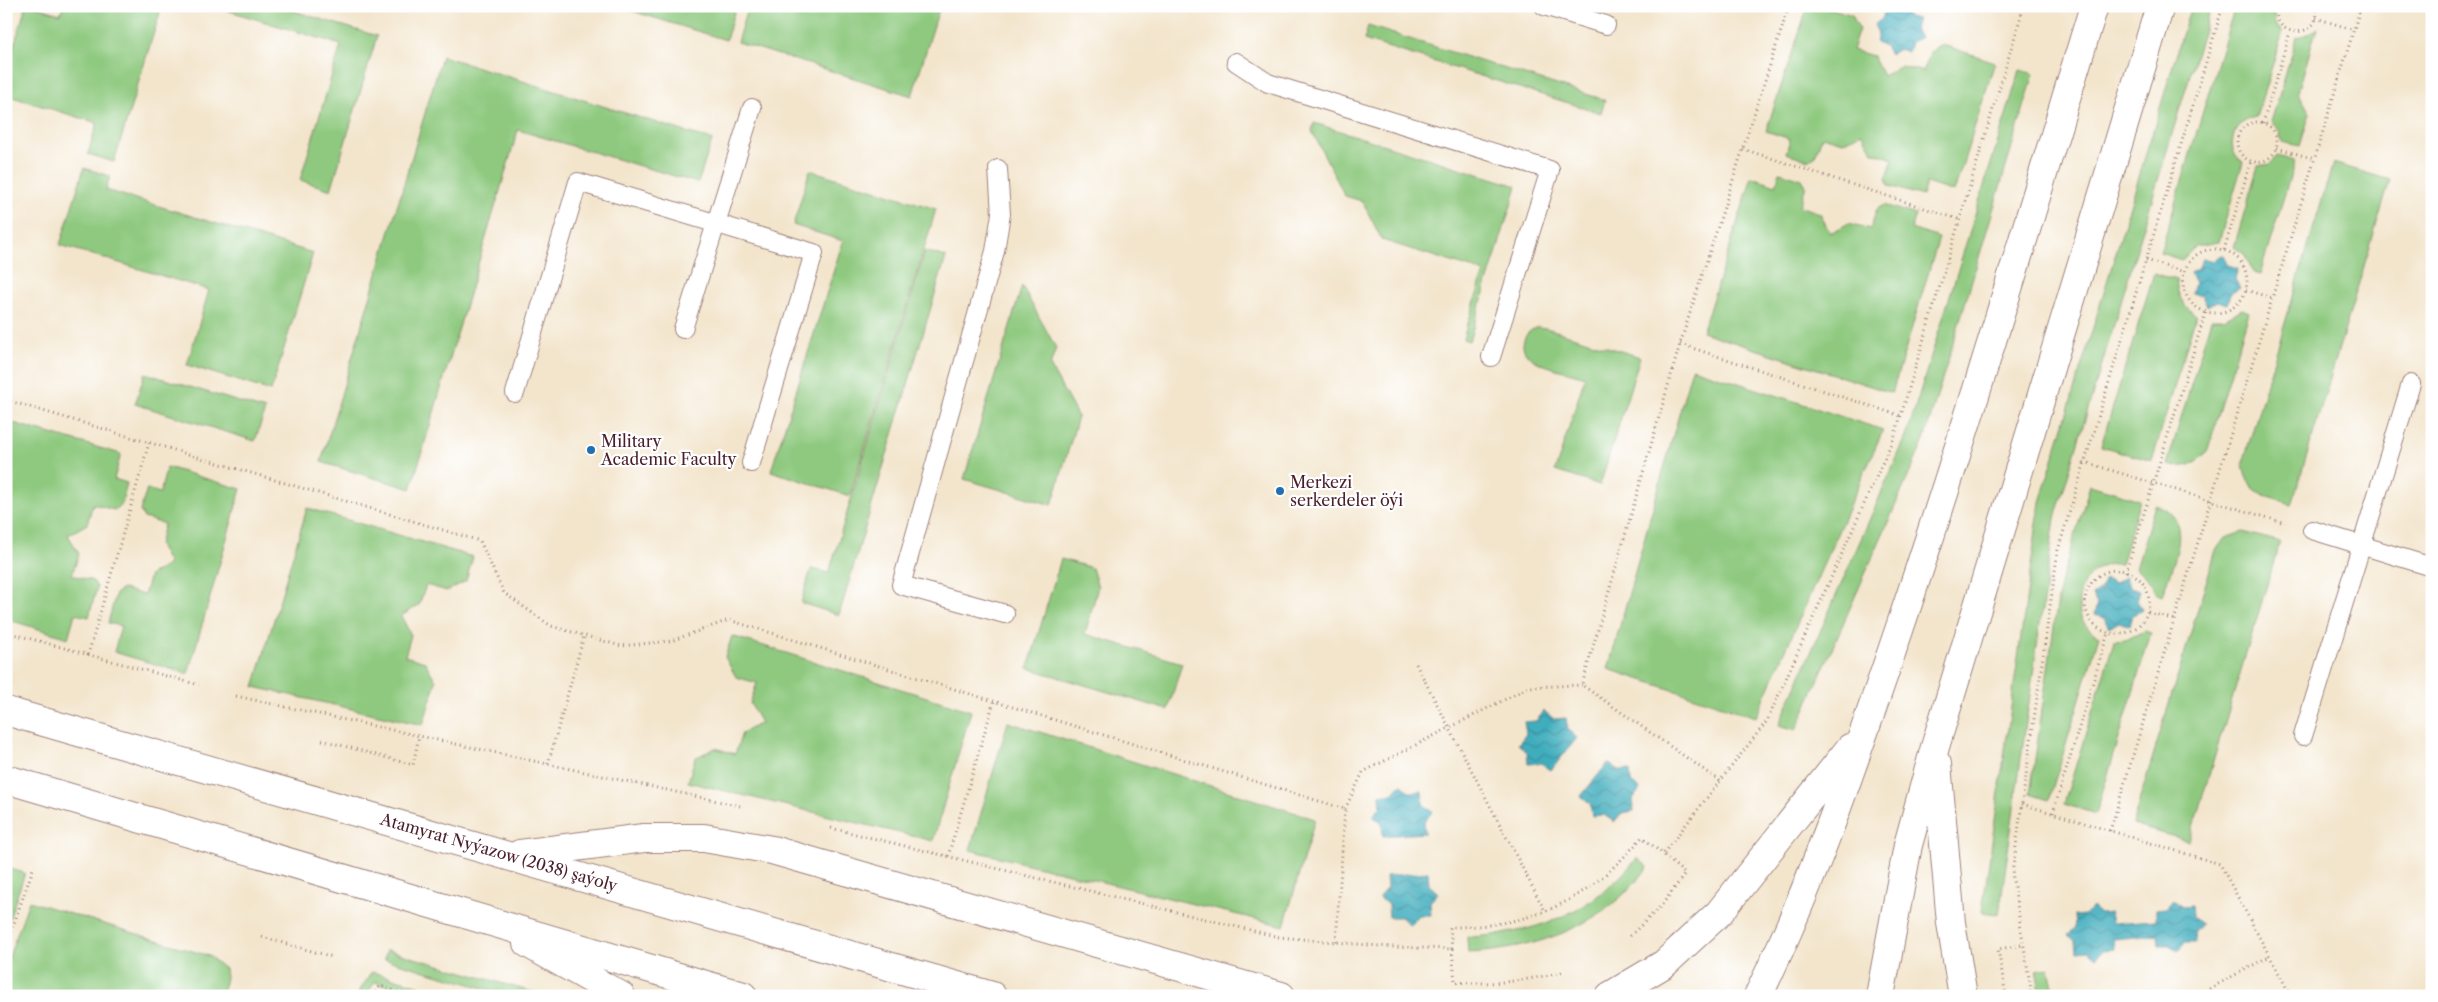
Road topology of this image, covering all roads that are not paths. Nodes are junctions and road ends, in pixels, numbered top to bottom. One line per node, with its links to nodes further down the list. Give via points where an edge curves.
1 (1544, 6): 4 (lane)
2 (2094, 6): 19 (main road, via 1950,479)
3 (2160, 6): 21 (main road)
4 (1606, 25)
5 (1236, 62): 10 (lane, via 1268,82 1550,170)
6 (752, 108): 8 (lane)
7 (998, 169): 17 (lane, via 1001,214 995,251 901,585)
8 (716, 223): 9 (lane); 12 (lane, via 578,182); 13 (lane, via 814,253)
9 (683, 329)
10 (1491, 357)
11 (2410, 384): 15 (lane)
12 (515, 393)
13 (751, 463)
14 (2312, 530): 15 (lane)
15 (2361, 546): 16 (lane); 20 (lane)
16 (2432, 567)
17 (1005, 614)
18 (6, 711): 23 (main road, Atamyrat Nyýazow (2038) şaýoly)
19 (1865, 729): 29 (main road, via 1718,913 1664,964); 30 (main road, via 1788,935)
20 (2303, 736)
21 (1935, 747): 31 (main road, via 1908,845); 32 (main road, via 1951,923)
22 (6, 779): 24 (main road)
23 (510, 855): 27 (main road, Atamyrat Nyýazow (2038) şaýoly); 28 (main road, via 644,838 704,838 772,850)
24 (484, 919): 25 (main road); 26 (main road)
25 (620, 996)
26 (743, 996)
27 (992, 996)
28 (1281, 996)
29 (1610, 996)
30 (1758, 996)
31 (1880, 996)
32 (1963, 996)

